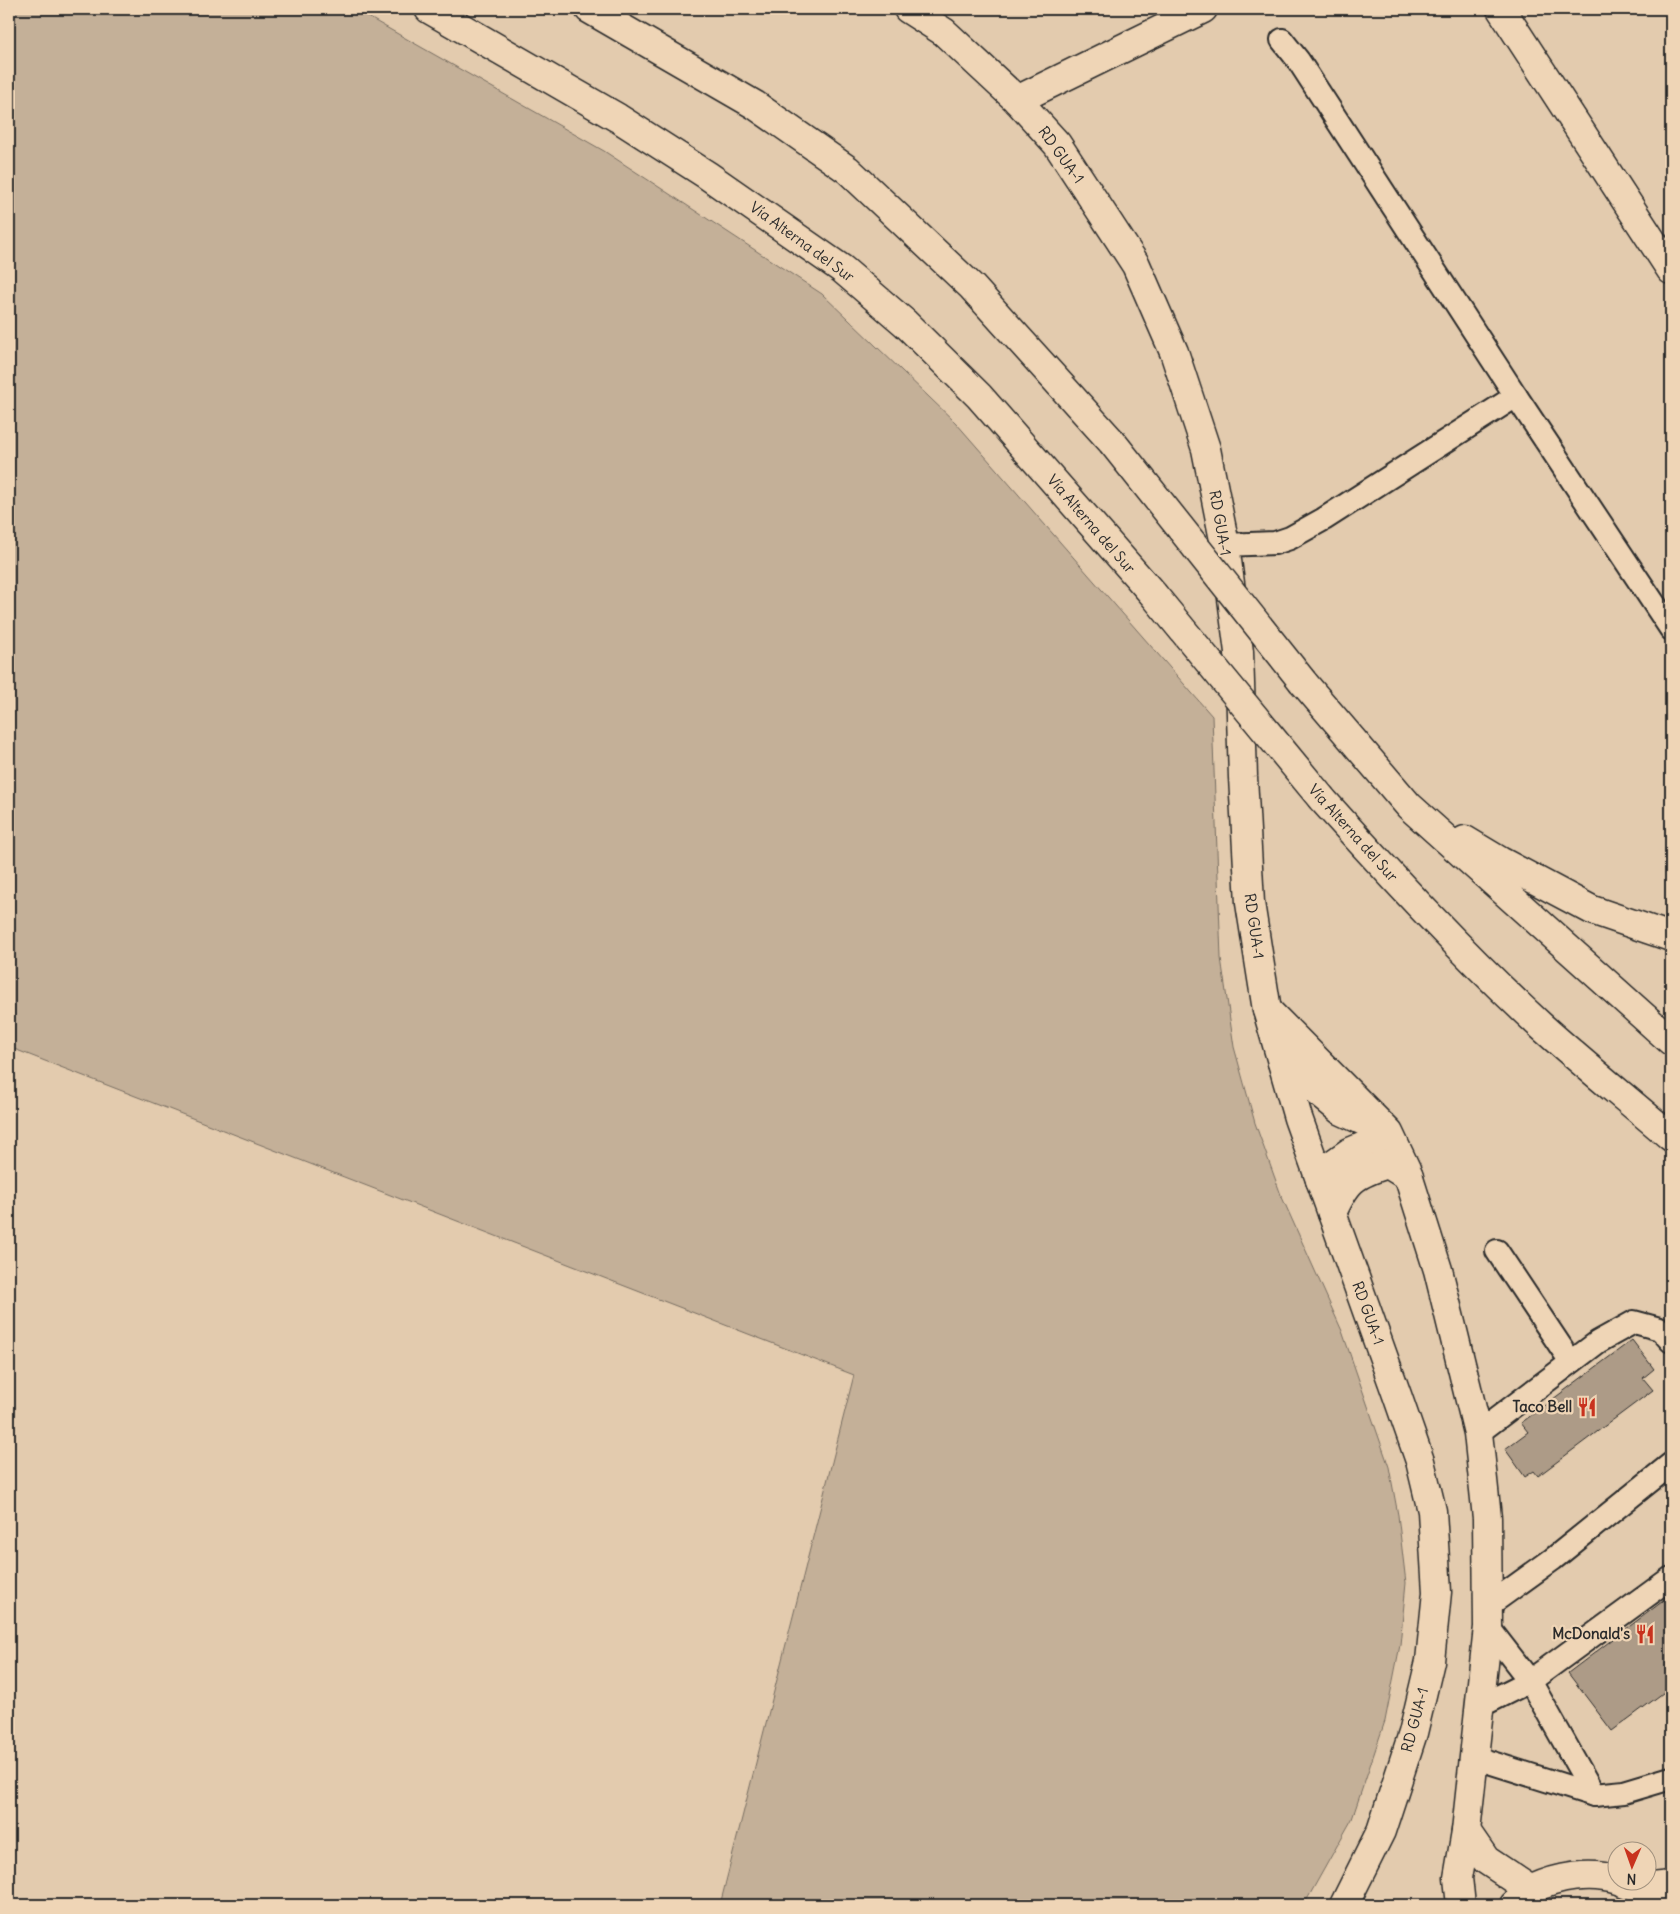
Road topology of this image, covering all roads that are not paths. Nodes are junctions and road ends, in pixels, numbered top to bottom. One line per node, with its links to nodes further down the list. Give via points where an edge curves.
1 (429, 9): 18 (main road, Vía Alterna del Sur, bridge, via 618,118 715,180 842,269 905,323 979,396 1153,594 1322,799 1407,893 1497,984 1591,1070)
2 (589, 9): 12 (main road, bridge, via 755,105 848,170 972,287 1112,442 1303,682)
3 (908, 9): 7 (main road, RD GUA-1, via 944,32)
4 (1203, 9): 7 (main road)
5 (1501, 9): 8 (main road)
6 (1282, 40): 9 (lane)
7 (1016, 100): 10 (main road, RD GUA-1, via 1057,144 1136,265 1174,352 1206,449)
8 (1671, 270)
9 (1516, 396): 10 (lane, via 1290,538 1275,544); 11 (lane)
10 (1225, 545): 14 (main road, RD GUA-1, via 1239,652 1250,903)
11 (1671, 629)
12 (1409, 806): 13 (main road, via 1500,861 1592,910); 15 (main road)
13 (1671, 937)
14 (1267, 1010): 16 (main road, RD GUA-1); 17 (main road)
15 (1671, 1041)
16 (1282, 1062): 17 (main road, via 1340,1110); 20 (main road, RD GUA-1)
17 (1389, 1133): 19 (main road)
18 (1671, 1137)
19 (1407, 1173): 20 (main road, via 1388,1148 1369,1144 1333,1164); 21 (main road, via 1388,1164 1363,1172 1343,1189); 25 (main road, via 1438,1270)
20 (1320, 1180): 21 (main road, RD GUA-1)
21 (1332, 1213): 40 (main road, RD GUA-1, via 1420,1461 1432,1511 1437,1592 1430,1661 1413,1733 1381,1831)
22 (1497, 1251): 24 (lane)
23 (1671, 1341): 24 (lane, via 1660,1329 1634,1322)
24 (1571, 1362): 25 (lane)
25 (1478, 1433): 28 (main road, via 1487,1518)
26 (1671, 1464): 28 (lane, via 1553,1559)
27 (1671, 1578): 29 (lane)
28 (1489, 1616): 29 (lane); 30 (main road)
29 (1530, 1681): 30 (lane); 33 (lane)
30 (1480, 1706): 31 (main road)
31 (1473, 1757): 33 (lane); 34 (main road)
32 (1671, 1778): 33 (lane, via 1624,1792)
33 (1594, 1795)
34 (1466, 1831): 39 (main road, via 1486,1860); 41 (main road, via 1458,1878)
35 (1608, 1877): 39 (main road, via 1566,1877)
36 (1658, 1884): 37 (main road)
37 (1671, 1885)
38 (1642, 1892): 42 (main road)
39 (1522, 1898)
40 (1344, 1905)
41 (1461, 1905)
42 (1665, 1905)

